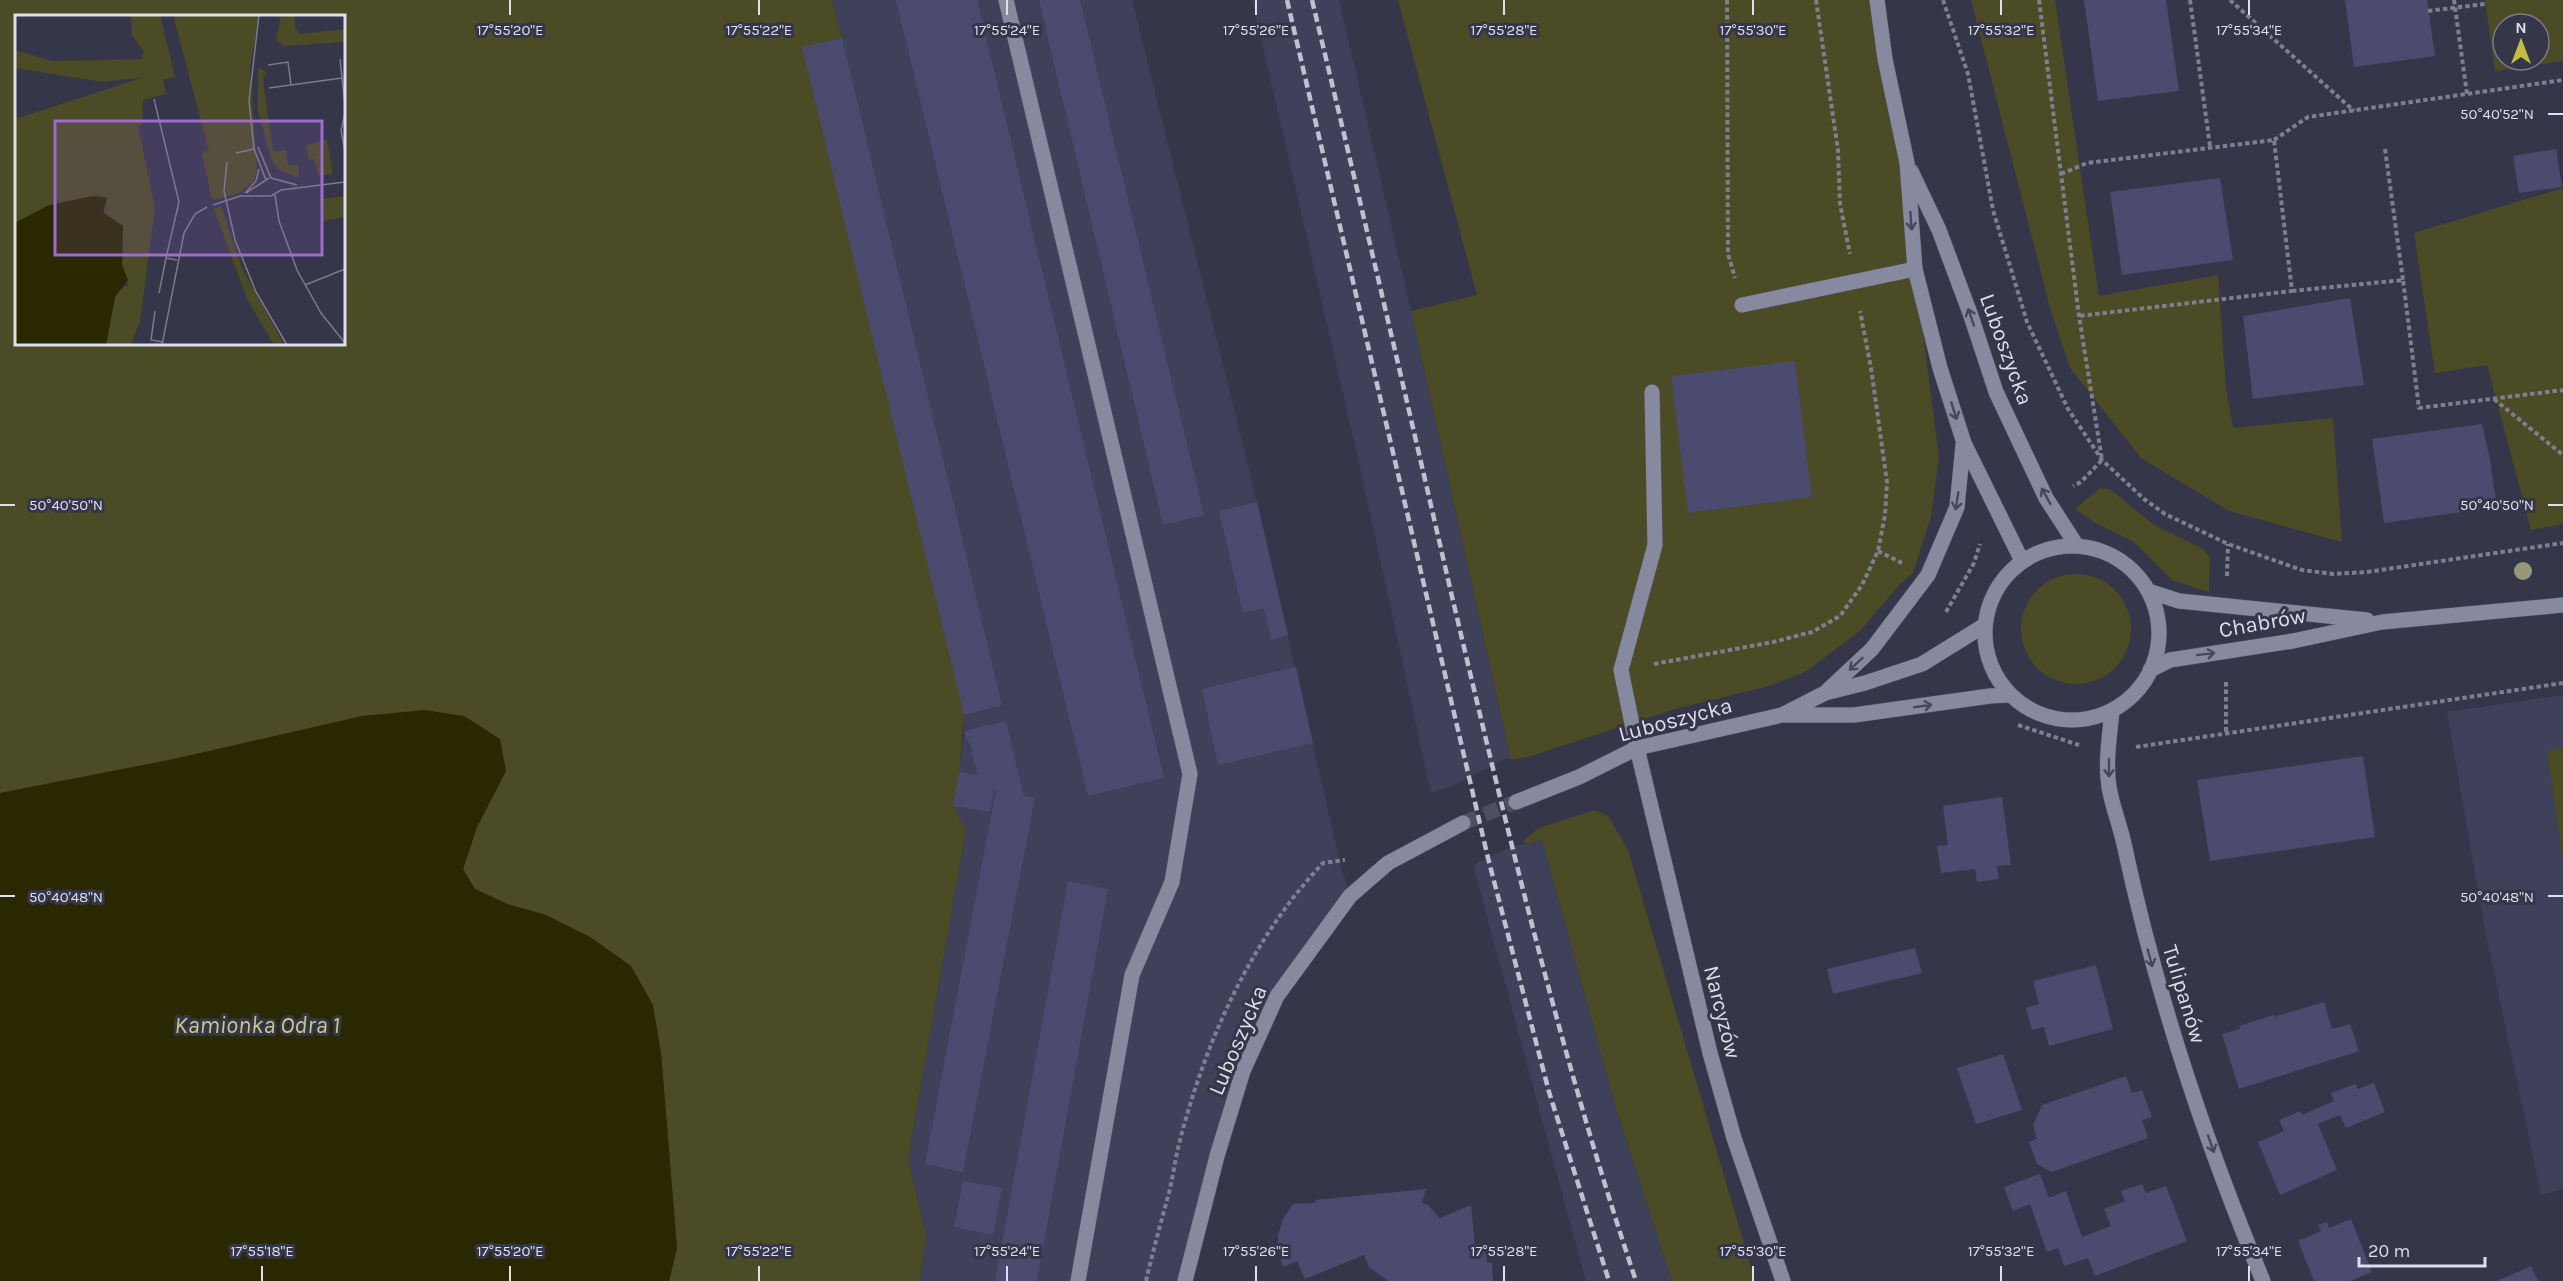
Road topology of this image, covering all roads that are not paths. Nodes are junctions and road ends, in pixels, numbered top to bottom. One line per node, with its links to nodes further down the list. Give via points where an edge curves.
1 (1006, 0): 22 (street, via 1190,774 1172,882 1132,975)
2 (1877, 0): 3 (street, Luboszycka)
3 (1907, 163): 4 (street, Luboszycka, one-way to 4); 8 (street, Luboszycka, one-way to 3, via 2046,498 1996,392 1939,230)
4 (1915, 269): 5 (street); 7 (street, Luboszycka, one-way to 7)
5 (1742, 305)
6 (1652, 392): 19 (street, Narcyzów, via 1655,545 1621,670)
7 (1964, 443): 9 (street, Luboszycka); 15 (street, one-way to 15, via 1957,507 1928,575 1872,649)
8 (2077, 546): 9 (street, via 2048,549); 10 (street, via 2118,559)
9 (2022, 561): 13 (street, via 2003,578 1990,601)
10 (2148, 591): 12 (street, Chabrów, via 2179,601); 14 (street, via 2159,632)
11 (2563, 605): 12 (street, Chabrów)
12 (2382, 622): 14 (street, Chabrów, one-way to 12, via 2170,660)
13 (1985, 625): 15 (street, Luboszycka, via 1922,664); 16 (street, via 1987,654 1999,681)
14 (2150, 670): 17 (street, via 2140,686)
15 (1825, 693): 18 (street, Luboszycka)
16 (2011, 695): 17 (street, via 2025,706 2059,719 2077,720); 18 (street, Luboszycka, one-way to 16, via 1854,715)
17 (2112, 710): 25 (street, Tulipanów, one-way to 25, via 2109,786 2150,958 2224,1182)
18 (1782, 715): 19 (street, Luboszycka)
19 (1637, 748): 20 (street, Luboszycka); 24 (street, Narcyzów, via 1710,1053 1734,1138)
20 (1516, 802)
21 (1463, 823): 23 (street, Luboszycka, via 1388,862 1350,896 1277,996 1243,1071)
22 (1078, 1281)
23 (1185, 1281)
24 (1783, 1281)
25 (2263, 1281)

